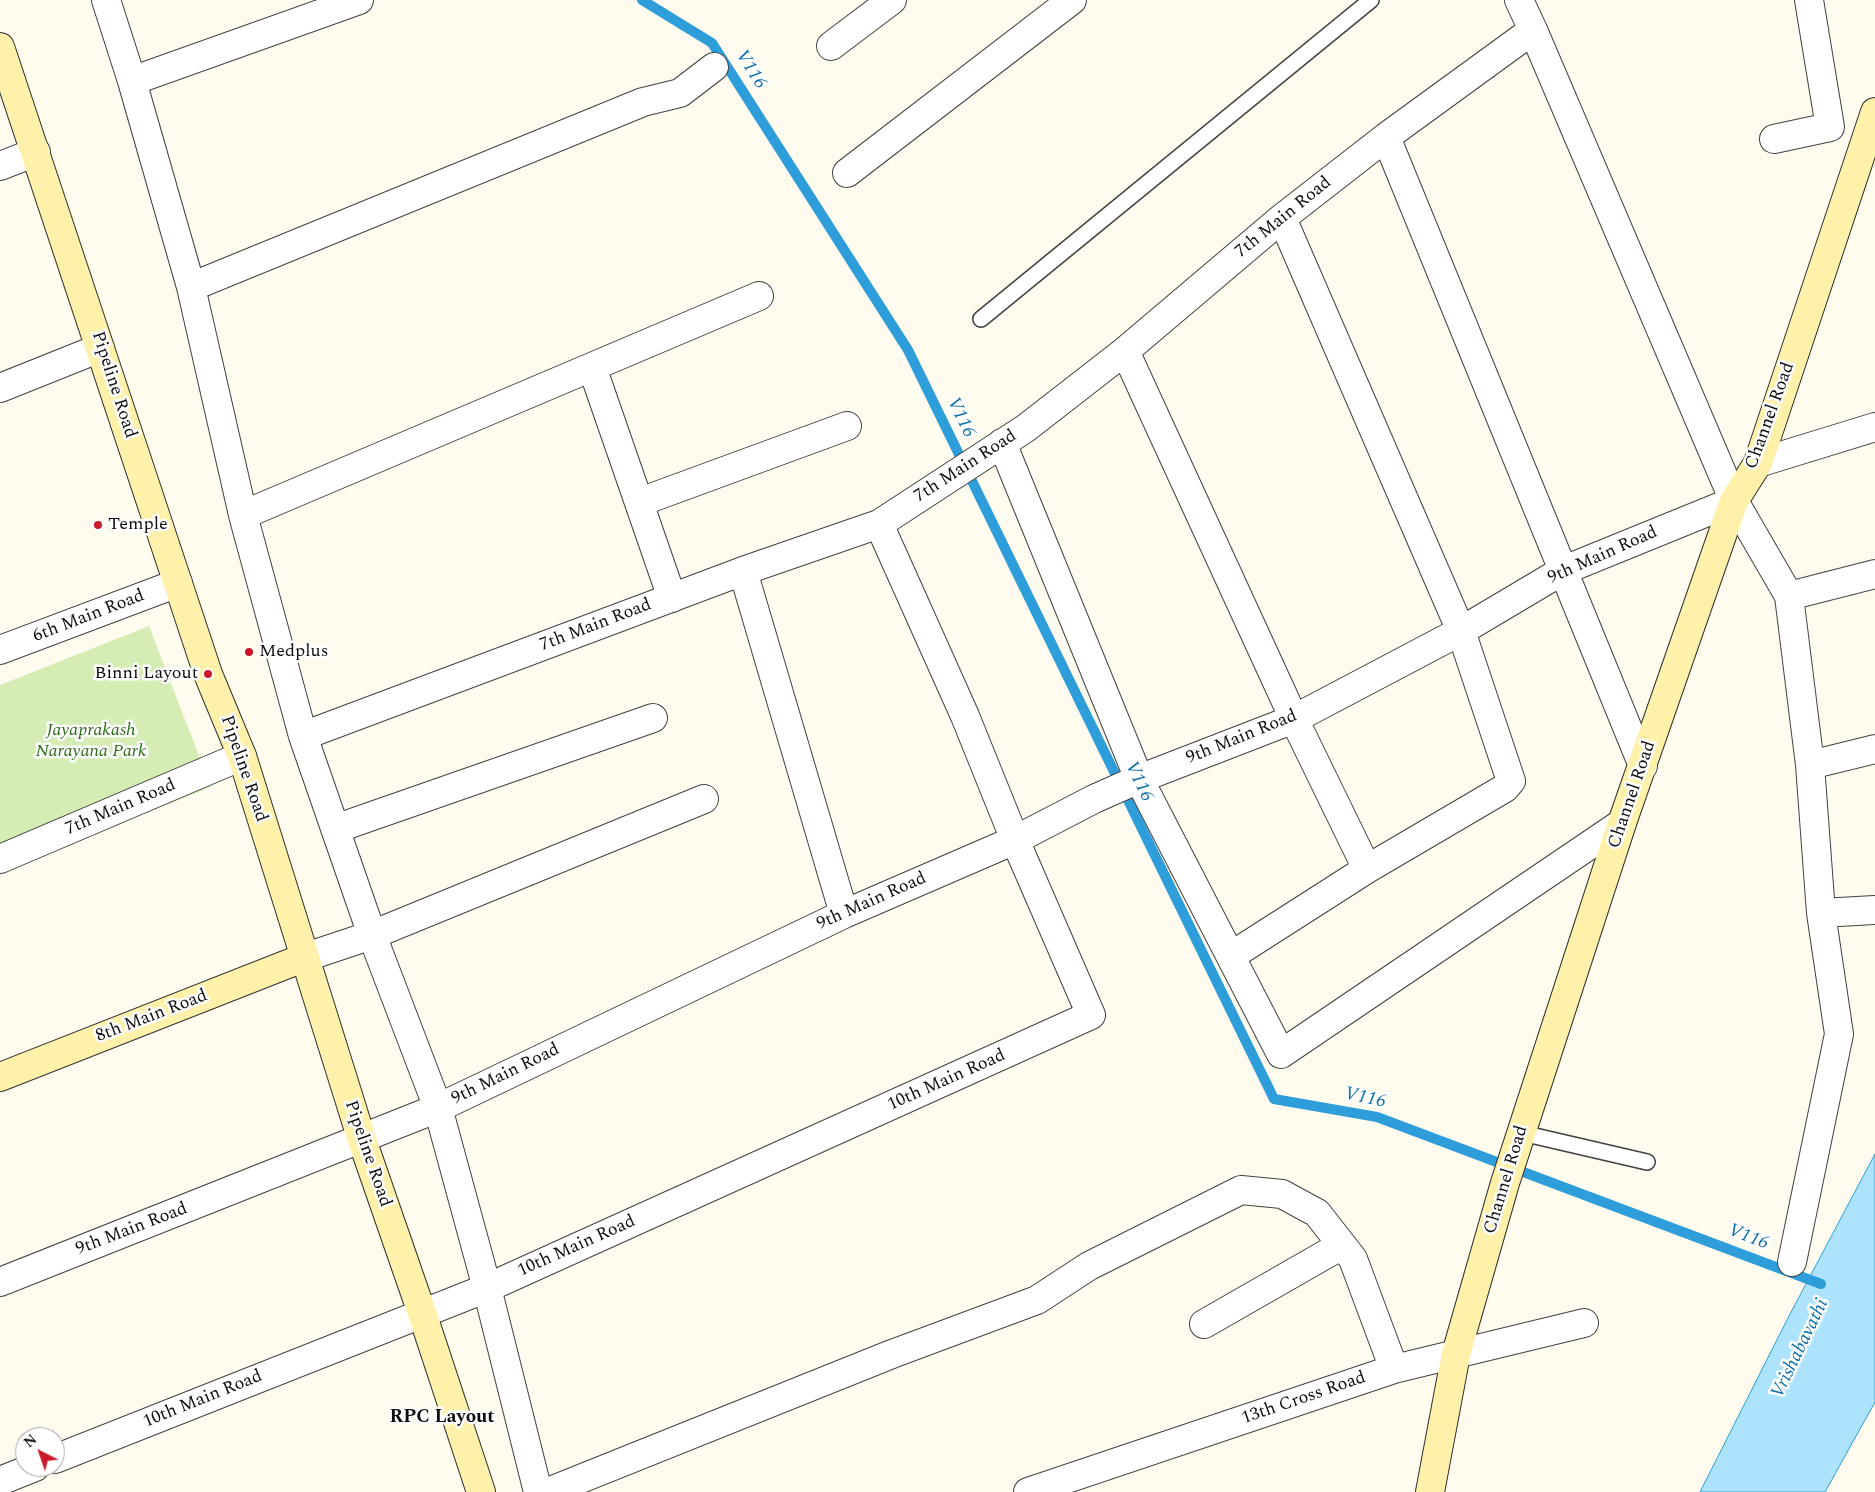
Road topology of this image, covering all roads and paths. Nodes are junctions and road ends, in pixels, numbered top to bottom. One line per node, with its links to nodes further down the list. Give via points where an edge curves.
1 (106, 0): 12 (street)
2 (359, 0): 12 (street)
3 (892, 0): 9 (street)
4 (1072, 0): 18 (street)
5 (1371, 0): 22 (lane)
6 (1519, 0): 8 (street)
7 (1809, 0): 15 (street, via 1830,127)
8 (1534, 30): 14 (street, 7th Main Road); 31 (street)
9 (831, 46)
10 (0, 47): 16 (street, Pipeline Road)
11 (714, 67): 20 (street, via 680,92 643,102)
12 (132, 81): 20 (street)
13 (1875, 112): 30 (street, Channel Road)
14 (1386, 137): 19 (street, 7th Main Road); 36 (street)
15 (1774, 139)
16 (36, 152): 17 (street); 23 (street, Pipeline Road)
17 (0, 166)
18 (847, 173)
19 (1282, 218): 24 (street, 7th Main Road); 41 (street)
20 (191, 287): 33 (street)
21 (759, 296): 25 (street)
22 (981, 319)
23 (100, 348): 26 (street); 38 (street, Pipeline Road)
24 (1125, 351): 29 (street, 7th Main Road); 44 (street)
25 (592, 366): 32 (street); 33 (street)
26 (0, 388)
27 (847, 426): 32 (street)
28 (1875, 427): 30 (street)
29 (997, 447): 34 (street, 7th Main Road); 50 (street)
30 (1758, 463): 31 (street, Channel Road)
31 (1734, 501): 36 (street, 9th Main Road); 39 (street); 49 (street, Channel Road)
32 (640, 502): 40 (street)
33 (243, 515): 45 (street)
34 (879, 524): 35 (street, 7th Main Road); 54 (street, via 965,716)
35 (743, 571): 40 (street, 7th Main Road); 59 (street)
36 (1562, 571): 41 (street, 9th Main Road); 49 (street)
37 (1875, 574): 39 (street)
38 (178, 583): 42 (street, 6th Main Road); 47 (street, Pipeline Road, via 208,674)
39 (1789, 596): 48 (street)
40 (672, 598): 45 (street, 7th Main Road)
41 (1461, 631): 44 (street, 9th Main Road); 56 (street, via 1510,781 1505,788)
42 (0, 650)
43 (653, 718): 53 (street)
44 (1294, 719): 50 (street, 9th Main Road); 56 (street)
45 (303, 736): 53 (street)
46 (1875, 749): 48 (street)
47 (242, 756): 55 (street, 7th Main Road); 62 (street, Pipeline Road)
48 (1810, 764): 58 (street)
49 (1643, 766): 52 (street, Channel Road)
50 (1138, 780): 54 (street, 9th Main Road); 61 (street)
51 (704, 799): 60 (street)
52 (1622, 823): 61 (street, via 1281,1054); 66 (street, Channel Road)
53 (336, 829): 60 (street)
54 (1015, 840): 59 (street, 9th Main Road); 71 (street, 10th Main Road, via 1091,1015)
55 (0, 859)
56 (1367, 868): 61 (street)
57 (1875, 910): 58 (street)
58 (1821, 913): 69 (street, via 1840,1034)
59 (844, 914): 64 (street, 9th Main Road)
60 (372, 935): 62 (street); 64 (street)
61 (1231, 956)
62 (303, 958): 63 (street, 8th Main Road); 65 (street, Pipeline Road)
63 (0, 1077)
64 (438, 1108): 65 (street, 9th Main Road); 71 (street)
65 (362, 1140): 70 (street, 9th Main Road); 72 (street, Pipeline Road)
66 (1519, 1142): 67 (lane); 75 (street, Channel Road)
67 (1647, 1162)
68 (1342, 1245): 74 (street); 76 (street, via 1353,1259); 82 (street, via 1317,1213 1302,1204 1282,1194 1241,1190 1089,1266 1037,1300 892,1354)
69 (1792, 1262)
70 (0, 1282)
71 (487, 1288): 72 (street, 10th Main Road); 81 (street)
72 (422, 1313): 77 (street, 10th Main Road); 80 (street, Pipeline Road)
73 (1584, 1323): 75 (street, 13th Cross Road)
74 (1204, 1324)
75 (1456, 1354): 76 (street, 13th Cross Road); 84 (street, Channel Road)
76 (1394, 1369): 83 (street, 13th Cross Road)
77 (65, 1455)
78 (15, 1475): 79 (street)
79 (0, 1481)
80 (481, 1492)
81 (538, 1492)
82 (548, 1492)
83 (1028, 1492)
84 (1430, 1492)

